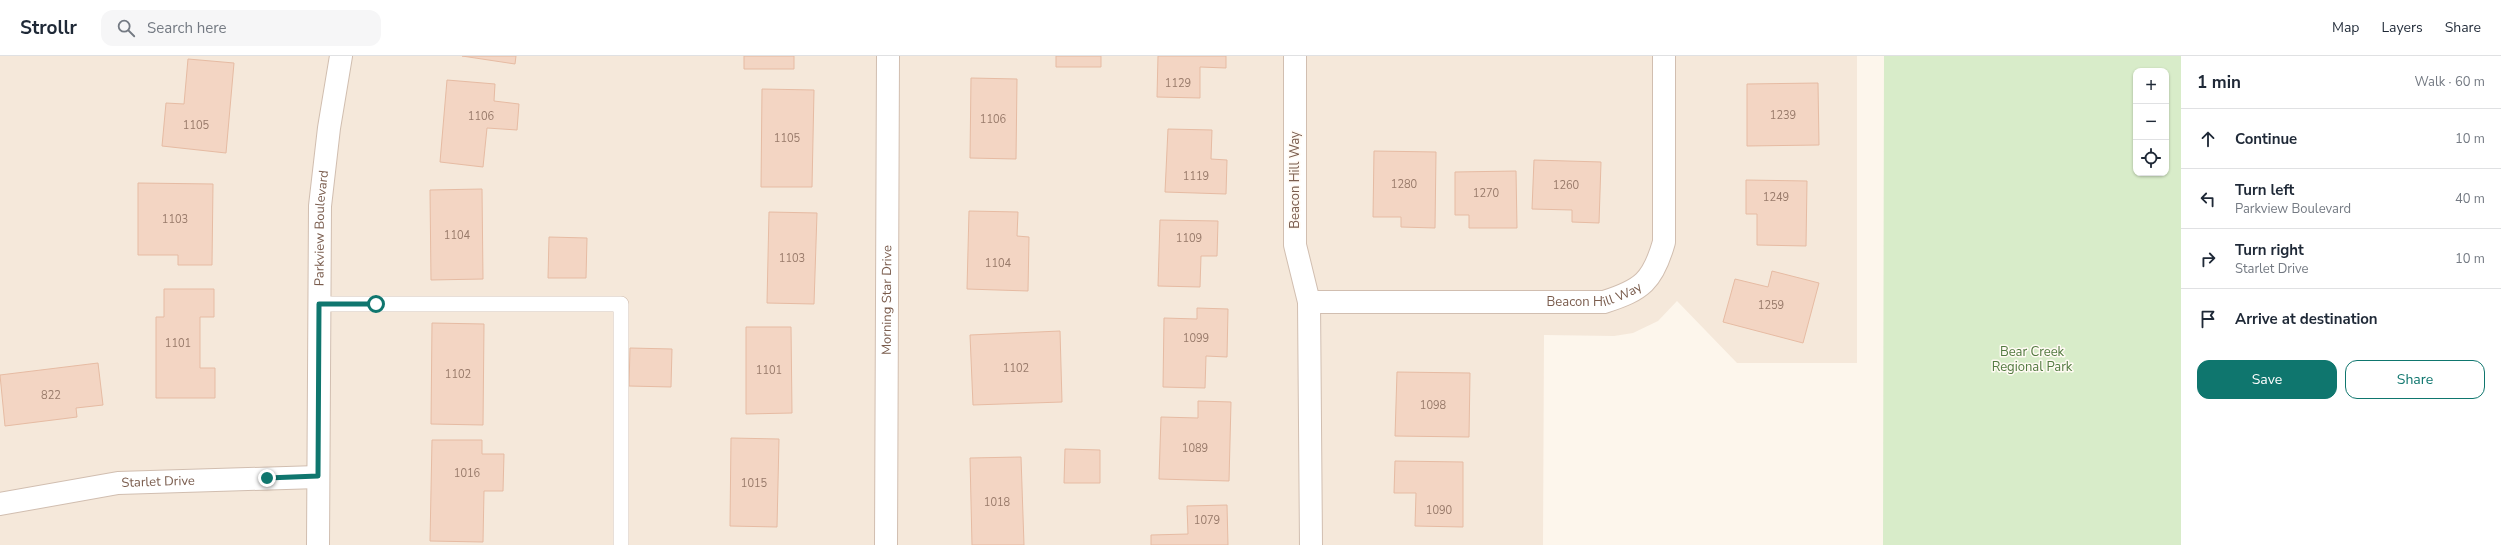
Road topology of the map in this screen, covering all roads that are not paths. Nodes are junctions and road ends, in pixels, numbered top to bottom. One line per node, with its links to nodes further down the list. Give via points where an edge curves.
1 (341, 56): 6 (street, Parkview Boulevard, via 320,206)
2 (888, 56): 11 (street, Morning Star Drive)
3 (1295, 56): 5 (street, Beacon Hill Way, via 1295,245)
4 (1664, 56): 5 (street, Beacon Hill Way, via 1664,242 1658,264 1646,281 1630,294 1604,302)
5 (1309, 302): 12 (street, Beacon Hill Way)
6 (319, 304): 7 (street, Parkview Boulevard); 10 (lane, via 620,304)
7 (318, 476): 8 (street, Starlet Drive, via 118,483); 9 (street, Parkview Boulevard)
8 (0, 504)
9 (318, 545)
10 (621, 545)
11 (886, 545)
12 (1311, 545)

